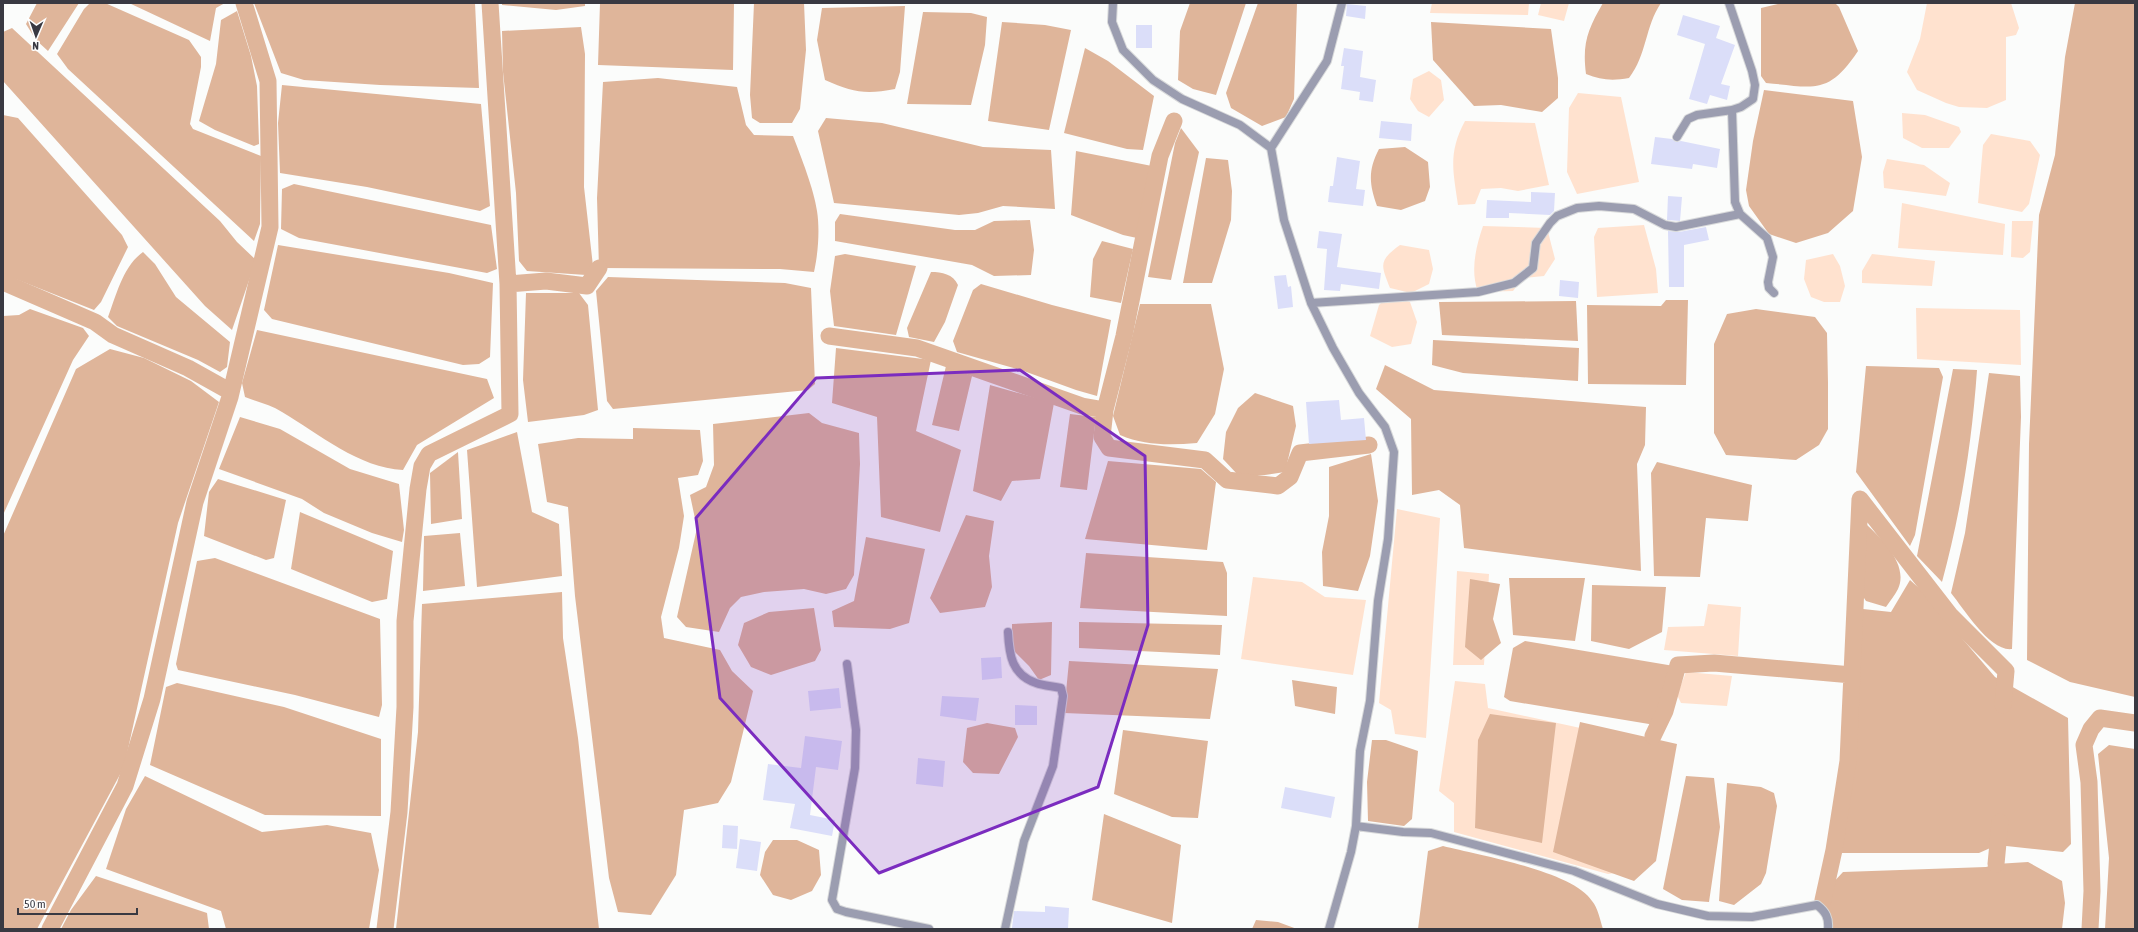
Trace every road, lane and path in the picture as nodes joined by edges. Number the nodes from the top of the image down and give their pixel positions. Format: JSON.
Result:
{"nodes":[{"id":1,"x":1113,"y":3,"type":"edge"},
{"id":2,"x":1342,"y":3,"type":"edge"},
{"id":3,"x":1730,"y":3,"type":"edge"},
{"id":4,"x":1732,"y":110,"type":"junction"},
{"id":5,"x":1677,"y":137,"type":"dead end"},
{"id":6,"x":1271,"y":148,"type":"junction"},
{"id":7,"x":1740,"y":214,"type":"junction"},
{"id":8,"x":1774,"y":293,"type":"dead end"},
{"id":9,"x":1311,"y":303,"type":"junction"},
{"id":10,"x":1008,"y":632,"type":"dead end"},
{"id":11,"x":847,"y":664,"type":"dead end"},
{"id":12,"x":1356,"y":826,"type":"junction"},
{"id":13,"x":929,"y":929,"type":"edge"},
{"id":14,"x":1005,"y":929,"type":"edge"},
{"id":15,"x":1329,"y":929,"type":"edge"},
{"id":16,"x":1828,"y":929,"type":"edge"}],
"edges":[{"from":1,"to":6,"type":"street"},
{"from":2,"to":6,"type":"street"},
{"from":3,"to":4,"type":"street"},
{"from":4,"to":5,"type":"street"},
{"from":4,"to":7,"type":"street"},
{"from":6,"to":9,"type":"street"},
{"from":7,"to":8,"type":"street"},
{"from":7,"to":9,"type":"street"},
{"from":9,"to":12,"type":"street"},
{"from":10,"to":14,"type":"street"},
{"from":11,"to":13,"type":"street"},
{"from":12,"to":15,"type":"street"},
{"from":12,"to":16,"type":"street"}]}
